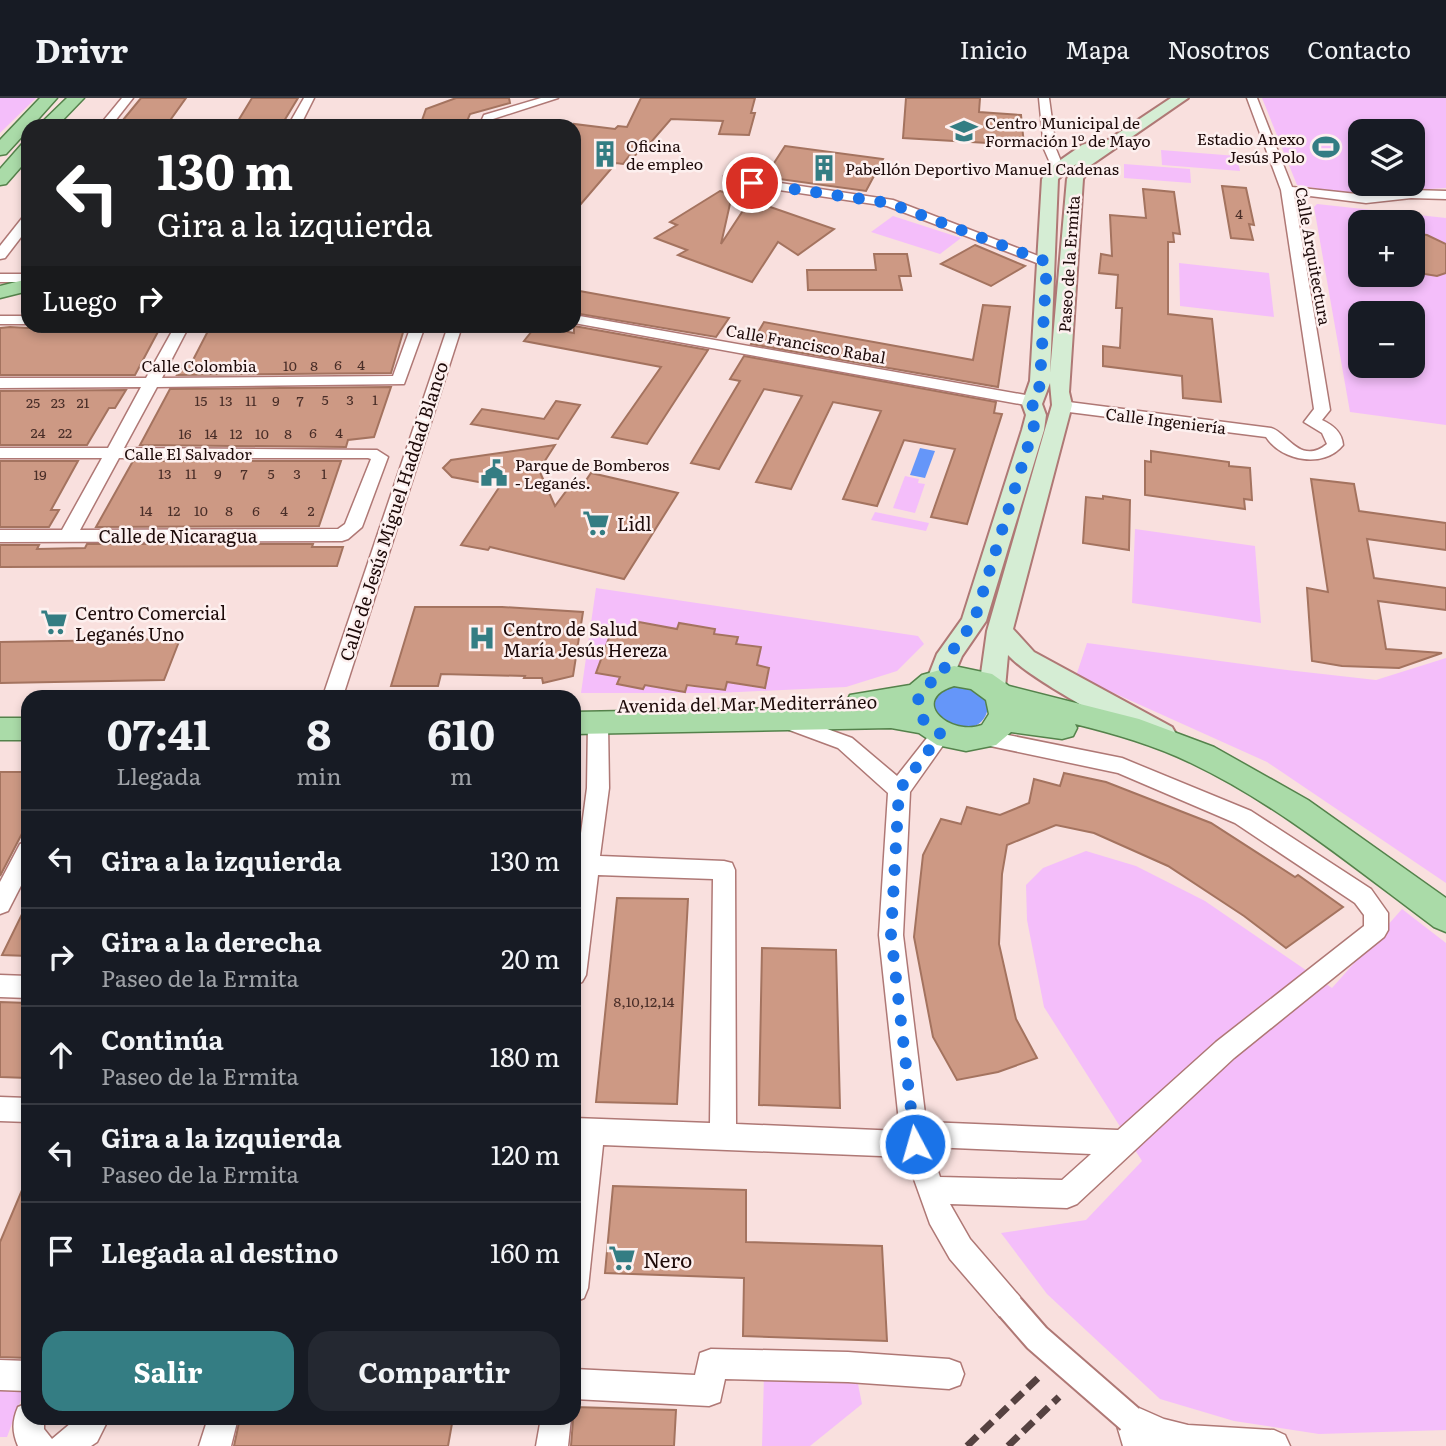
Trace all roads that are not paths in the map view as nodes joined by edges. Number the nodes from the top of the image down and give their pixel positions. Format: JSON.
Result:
{"nodes":[{"id":1,"x":49,"y":98,"type":"edge"},
{"id":2,"x":76,"y":98,"type":"edge"},
{"id":3,"x":128,"y":98,"type":"edge"},
{"id":4,"x":309,"y":98,"type":"edge"},
{"id":5,"x":553,"y":98,"type":"edge"},
{"id":6,"x":1044,"y":98,"type":"edge"},
{"id":7,"x":1163,"y":98,"type":"edge"},
{"id":8,"x":1181,"y":98,"type":"edge"},
{"id":9,"x":1252,"y":98,"type":"edge"},
{"id":10,"x":29,"y":119,"type":"edge"},
{"id":11,"x":54,"y":119,"type":"edge"},
{"id":12,"x":111,"y":119,"type":"edge"},
{"id":13,"x":298,"y":119,"type":"edge"},
{"id":14,"x":487,"y":119,"type":"edge"},
{"id":15,"x":21,"y":128,"type":"edge"},
{"id":16,"x":1050,"y":149,"type":"junction"},
{"id":17,"x":0,"y":150,"type":"edge"},
{"id":18,"x":1080,"y":153,"type":"junction"},
{"id":19,"x":21,"y":156,"type":"edge"},
{"id":20,"x":1058,"y":169,"type":"junction"},
{"id":21,"x":729,"y":179,"type":"dead end"},
{"id":22,"x":0,"y":180,"type":"edge"},
{"id":23,"x":1287,"y":190,"type":"junction"},
{"id":24,"x":1446,"y":195,"type":"edge"},
{"id":25,"x":21,"y":229,"type":"edge"},
{"id":26,"x":0,"y":255,"type":"edge"},
{"id":27,"x":1047,"y":262,"type":"junction"},
{"id":28,"x":0,"y":267,"type":"edge"},
{"id":29,"x":16,"y":283,"type":"edge"},
{"id":30,"x":0,"y":285,"type":"edge"},
{"id":31,"x":0,"y":320,"type":"edge"},
{"id":32,"x":21,"y":320,"type":"edge"},
{"id":33,"x":581,"y":320,"type":"edge"},
{"id":34,"x":178,"y":333,"type":"edge"},
{"id":35,"x":416,"y":333,"type":"edge"},
{"id":36,"x":450,"y":333,"type":"edge"},
{"id":37,"x":151,"y":382,"type":"junction"},
{"id":38,"x":0,"y":383,"type":"edge"},
{"id":39,"x":1032,"y":400,"type":"junction"},
{"id":40,"x":1061,"y":404,"type":"junction"},
{"id":41,"x":1271,"y":433,"type":"joint"},
{"id":42,"x":0,"y":453,"type":"edge"},
{"id":43,"x":115,"y":453,"type":"junction"},
{"id":44,"x":353,"y":527,"type":"joint"},
{"id":45,"x":0,"y":536,"type":"edge"},
{"id":46,"x":68,"y":536,"type":"junction"},
{"id":47,"x":1000,"y":631,"type":"junction"},
{"id":48,"x":335,"y":690,"type":"edge"},
{"id":49,"x":932,"y":707,"type":"junction"},
{"id":50,"x":0,"y":710,"type":"edge"},
{"id":51,"x":21,"y":710,"type":"edge"},
{"id":52,"x":995,"y":710,"type":"junction"},
{"id":53,"x":582,"y":718,"type":"edge"},
{"id":54,"x":781,"y":720,"type":"junction"},
{"id":55,"x":0,"y":729,"type":"edge"},
{"id":56,"x":21,"y":729,"type":"edge"},
{"id":57,"x":1202,"y":754,"type":"junction"},
{"id":58,"x":899,"y":790,"type":"junction"},
{"id":59,"x":1296,"y":811,"type":"junction"},
{"id":60,"x":21,"y":864,"type":"edge"},
{"id":61,"x":582,"y":880,"type":"edge"},
{"id":62,"x":0,"y":904,"type":"edge"},
{"id":63,"x":1446,"y":917,"type":"edge"},
{"id":64,"x":0,"y":986,"type":"edge"},
{"id":65,"x":21,"y":987,"type":"edge"},
{"id":66,"x":0,"y":1109,"type":"edge"},
{"id":67,"x":21,"y":1110,"type":"edge"},
{"id":68,"x":582,"y":1131,"type":"edge"},
{"id":69,"x":723,"y":1136,"type":"junction"},
{"id":70,"x":914,"y":1139,"type":"junction"},
{"id":71,"x":1124,"y":1143,"type":"junction"},
{"id":72,"x":581,"y":1150,"type":"edge"},
{"id":73,"x":930,"y":1190,"type":"junction"},
{"id":74,"x":949,"y":1374,"type":"dead end"},
{"id":75,"x":0,"y":1375,"type":"edge"},
{"id":76,"x":21,"y":1376,"type":"edge"},
{"id":77,"x":581,"y":1384,"type":"edge"},
{"id":78,"x":29,"y":1425,"type":"edge"},
{"id":79,"x":90,"y":1425,"type":"edge"},
{"id":80,"x":221,"y":1425,"type":"edge"},
{"id":81,"x":555,"y":1425,"type":"edge"},
{"id":82,"x":1135,"y":1432,"type":"edge"},
{"id":83,"x":1181,"y":1443,"type":"edge"},
{"id":84,"x":1223,"y":1444,"type":"edge"},
{"id":85,"x":39,"y":1446,"type":"edge"},
{"id":86,"x":64,"y":1446,"type":"edge"},
{"id":87,"x":215,"y":1446,"type":"edge"},
{"id":88,"x":552,"y":1446,"type":"edge"},
{"id":89,"x":1274,"y":1446,"type":"edge"}],
"edges":[{"from":1,"to":10,"type":"main road"},
{"from":2,"to":11,"type":"main road"},
{"from":3,"to":12,"type":"street"},
{"from":4,"to":13,"type":"street"},
{"from":5,"to":14,"type":"street"},
{"from":6,"to":16,"type":"street"},
{"from":7,"to":18,"type":"main road"},
{"from":8,"to":40,"type":"main road","name":"Paseo de la Ermita"},
{"from":9,"to":23,"type":"street","name":"Calle Arquitectura"},
{"from":15,"to":17,"type":"main road"},
{"from":16,"to":18,"type":"street"},
{"from":16,"to":20,"type":"street"},
{"from":18,"to":20,"type":"main road"},
{"from":19,"to":22,"type":"main road"},
{"from":20,"to":27,"type":"main road","name":"Paseo de la Ermita"},
{"from":21,"to":27,"type":"street","name":"Paseo de la Ermita"},
{"from":23,"to":24,"type":"street"},
{"from":23,"to":41,"type":"street","name":"Calle Arquitectura"},
{"from":25,"to":26,"type":"street"},
{"from":27,"to":39,"type":"main road","name":"Paseo de la Ermita"},
{"from":28,"to":29,"type":"street"},
{"from":29,"to":30,"type":"street"},
{"from":31,"to":32,"type":"street"},
{"from":33,"to":39,"type":"street","name":"Calle Francisco Rabal"},
{"from":34,"to":37,"type":"street"},
{"from":35,"to":37,"type":"street","name":"Calle Colombia"},
{"from":36,"to":48,"type":"street","name":"Calle de Jesús Miguel Haddad Blanco"},
{"from":37,"to":38,"type":"street","name":"Calle Colombia"},
{"from":37,"to":43,"type":"street"},
{"from":39,"to":40,"type":"main road"},
{"from":39,"to":49,"type":"main road","name":"Paseo de la Ermita"},
{"from":40,"to":41,"type":"street","name":"Calle Ingeniería"},
{"from":40,"to":47,"type":"main road","name":"Paseo de la Ermita"},
{"from":42,"to":43,"type":"street","name":"Calle El Salvador"},
{"from":43,"to":44,"type":"street","name":"Calle El Salvador"},
{"from":43,"to":46,"type":"street"},
{"from":44,"to":46,"type":"street","name":"Calle de Nicaragua"},
{"from":45,"to":46,"type":"street","name":"Calle de Nicaragua"},
{"from":47,"to":52,"type":"main road","name":"Paseo de la Ermita"},
{"from":47,"to":57,"type":"main road"},
{"from":49,"to":52,"type":"main road"},
{"from":49,"to":52,"type":"main road"},
{"from":49,"to":53,"type":"main road","name":"Avenida del Mar Mediterráneo"},
{"from":49,"to":54,"type":"main road","name":"Avenida del Mar Mediterráneo"},
{"from":49,"to":58,"type":"street"},
{"from":50,"to":51,"type":"main road"},
{"from":52,"to":57,"type":"main road"},
{"from":52,"to":59,"type":"main road"},
{"from":52,"to":71,"type":"street"},
{"from":53,"to":54,"type":"main road","name":"Avenida del Mar Mediterráneo"},
{"from":53,"to":61,"type":"street"},
{"from":54,"to":58,"type":"street","name":"Avenida del Mar Mediterráneo"},
{"from":55,"to":56,"type":"main road"},
{"from":57,"to":59,"type":"main road"},
{"from":58,"to":70,"type":"street"},
{"from":59,"to":63,"type":"main road"},
{"from":60,"to":62,"type":"street"},
{"from":61,"to":69,"type":"street"},
{"from":64,"to":65,"type":"street"},
{"from":66,"to":67,"type":"street"},
{"from":68,"to":69,"type":"street"},
{"from":68,"to":72,"type":"street"},
{"from":69,"to":70,"type":"street"},
{"from":70,"to":71,"type":"street"},
{"from":70,"to":73,"type":"street"},
{"from":71,"to":73,"type":"street"},
{"from":73,"to":82,"type":"street","bridge":true},
{"from":74,"to":77,"type":"street"},
{"from":75,"to":76,"type":"street"},
{"from":78,"to":85,"type":"street"},
{"from":79,"to":86,"type":"street"},
{"from":80,"to":87,"type":"street"},
{"from":81,"to":88,"type":"street"},
{"from":82,"to":83,"type":"street"},
{"from":83,"to":84,"type":"street"},
{"from":84,"to":89,"type":"street"}]}
